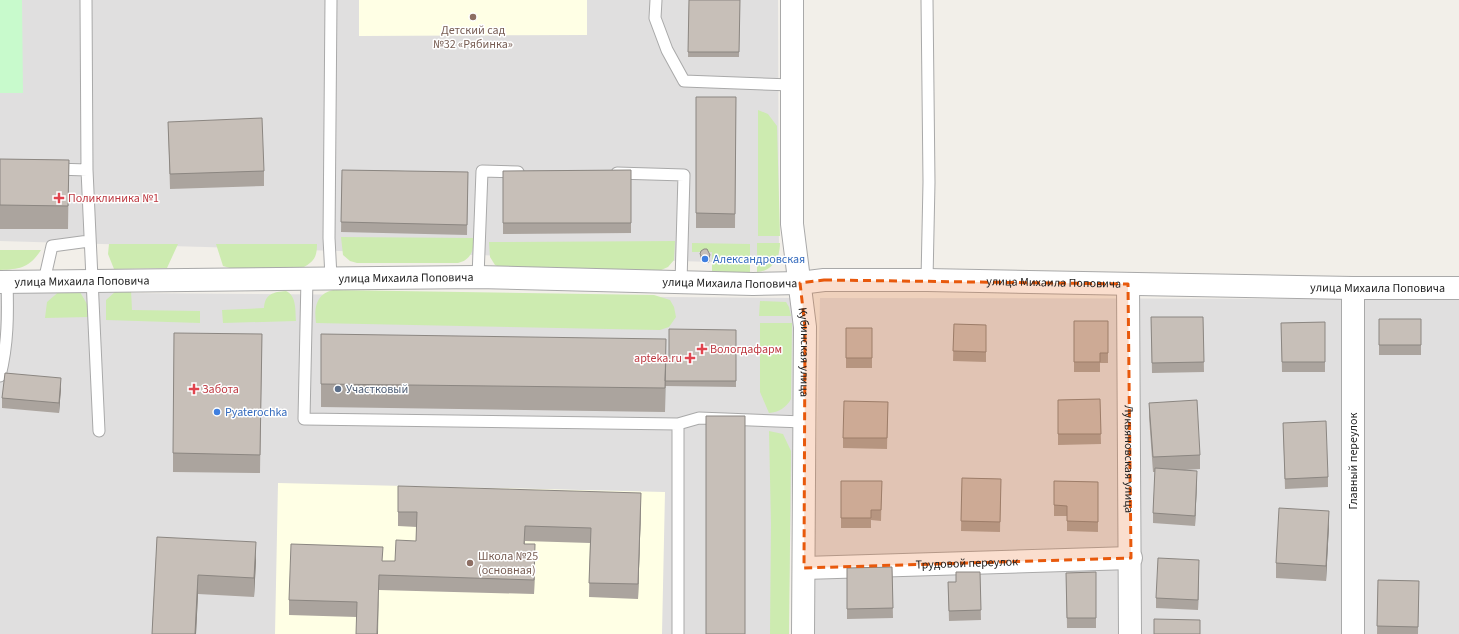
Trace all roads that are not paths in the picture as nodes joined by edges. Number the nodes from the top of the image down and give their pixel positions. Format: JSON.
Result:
{"nodes":[{"id":1,"x":86,"y":0,"type":"edge"},
{"id":2,"x":331,"y":0,"type":"edge"},
{"id":3,"x":656,"y":0,"type":"edge"},
{"id":4,"x":792,"y":0,"type":"edge"},
{"id":5,"x":927,"y":0,"type":"edge"},
{"id":6,"x":792,"y":84,"type":"junction"},
{"id":7,"x":47,"y":169,"type":"edge"},
{"id":8,"x":87,"y":170,"type":"junction"},
{"id":9,"x":528,"y":172,"type":"edge"},
{"id":10,"x":606,"y":173,"type":"edge"},
{"id":11,"x":89,"y":241,"type":"junction"},
{"id":12,"x":331,"y":277,"type":"junction"},
{"id":13,"x":478,"y":277,"type":"junction"},
{"id":14,"x":307,"y":278,"type":"junction"},
{"id":15,"x":927,"y":280,"type":"junction"},
{"id":16,"x":44,"y":281,"type":"junction"},
{"id":17,"x":91,"y":281,"type":"junction"},
{"id":18,"x":4,"y":282,"type":"edge"},
{"id":19,"x":680,"y":282,"type":"junction"},
{"id":20,"x":800,"y":283,"type":"junction"},
{"id":21,"x":1128,"y":284,"type":"junction"},
{"id":22,"x":1353,"y":288,"type":"junction"},
{"id":23,"x":1459,"y":288,"type":"edge"},
{"id":24,"x":0,"y":376,"type":"edge"},
{"id":25,"x":804,"y":422,"type":"junction"},
{"id":26,"x":678,"y":424,"type":"junction"},
{"id":27,"x":99,"y":431,"type":"dead end"},
{"id":28,"x":1131,"y":558,"type":"junction"},
{"id":29,"x":804,"y":568,"type":"junction"},
{"id":30,"x":678,"y":634,"type":"edge"},
{"id":31,"x":803,"y":634,"type":"edge"},
{"id":32,"x":1130,"y":634,"type":"edge"},
{"id":33,"x":1352,"y":634,"type":"edge"}],
"edges":[{"from":1,"to":8,"type":"lane"},
{"from":2,"to":12,"type":"lane"},
{"from":3,"to":6,"type":"lane"},
{"from":4,"to":6,"type":"street","name":"Кубинская улица"},
{"from":5,"to":15,"type":"lane"},
{"from":6,"to":20,"type":"street","name":"Кубинская улица"},
{"from":7,"to":8,"type":"lane"},
{"from":8,"to":11,"type":"lane"},
{"from":9,"to":13,"type":"lane"},
{"from":10,"to":19,"type":"lane"},
{"from":11,"to":16,"type":"lane"},
{"from":11,"to":17,"type":"lane"},
{"from":12,"to":13,"type":"street","name":"улица Михаила Поповича"},
{"from":12,"to":14,"type":"street","name":"улица Михаила Поповича"},
{"from":13,"to":19,"type":"street","name":"улица Михаила Поповича"},
{"from":14,"to":17,"type":"street","name":"улица Михаила Поповича"},
{"from":14,"to":26,"type":"lane"},
{"from":15,"to":20,"type":"street","name":"улица Михаила Поповича"},
{"from":15,"to":21,"type":"street","name":"улица Михаила Поповича"},
{"from":16,"to":17,"type":"street","name":"улица Михаила Поповича"},
{"from":16,"to":18,"type":"street","name":"улица Михаила Поповича"},
{"from":17,"to":27,"type":"lane"},
{"from":18,"to":24,"type":"lane"},
{"from":19,"to":20,"type":"street","name":"улица Михаила Поповича"},
{"from":20,"to":25,"type":"street","name":"Кубинская улица"},
{"from":21,"to":22,"type":"street","name":"улица Михаила Поповича"},
{"from":21,"to":28,"type":"street","name":"Лукьяновская улица"},
{"from":22,"to":23,"type":"street","name":"улица Михаила Поповича"},
{"from":22,"to":33,"type":"street","name":"Главный переулок"},
{"from":25,"to":26,"type":"lane"},
{"from":25,"to":29,"type":"street","name":"Кубинская улица"},
{"from":26,"to":30,"type":"lane"},
{"from":28,"to":29,"type":"street","name":"Трудовой переулок"},
{"from":28,"to":32,"type":"street","name":"Лукьяновская улица"},
{"from":29,"to":31,"type":"street","name":"Кубинская улица"}]}
